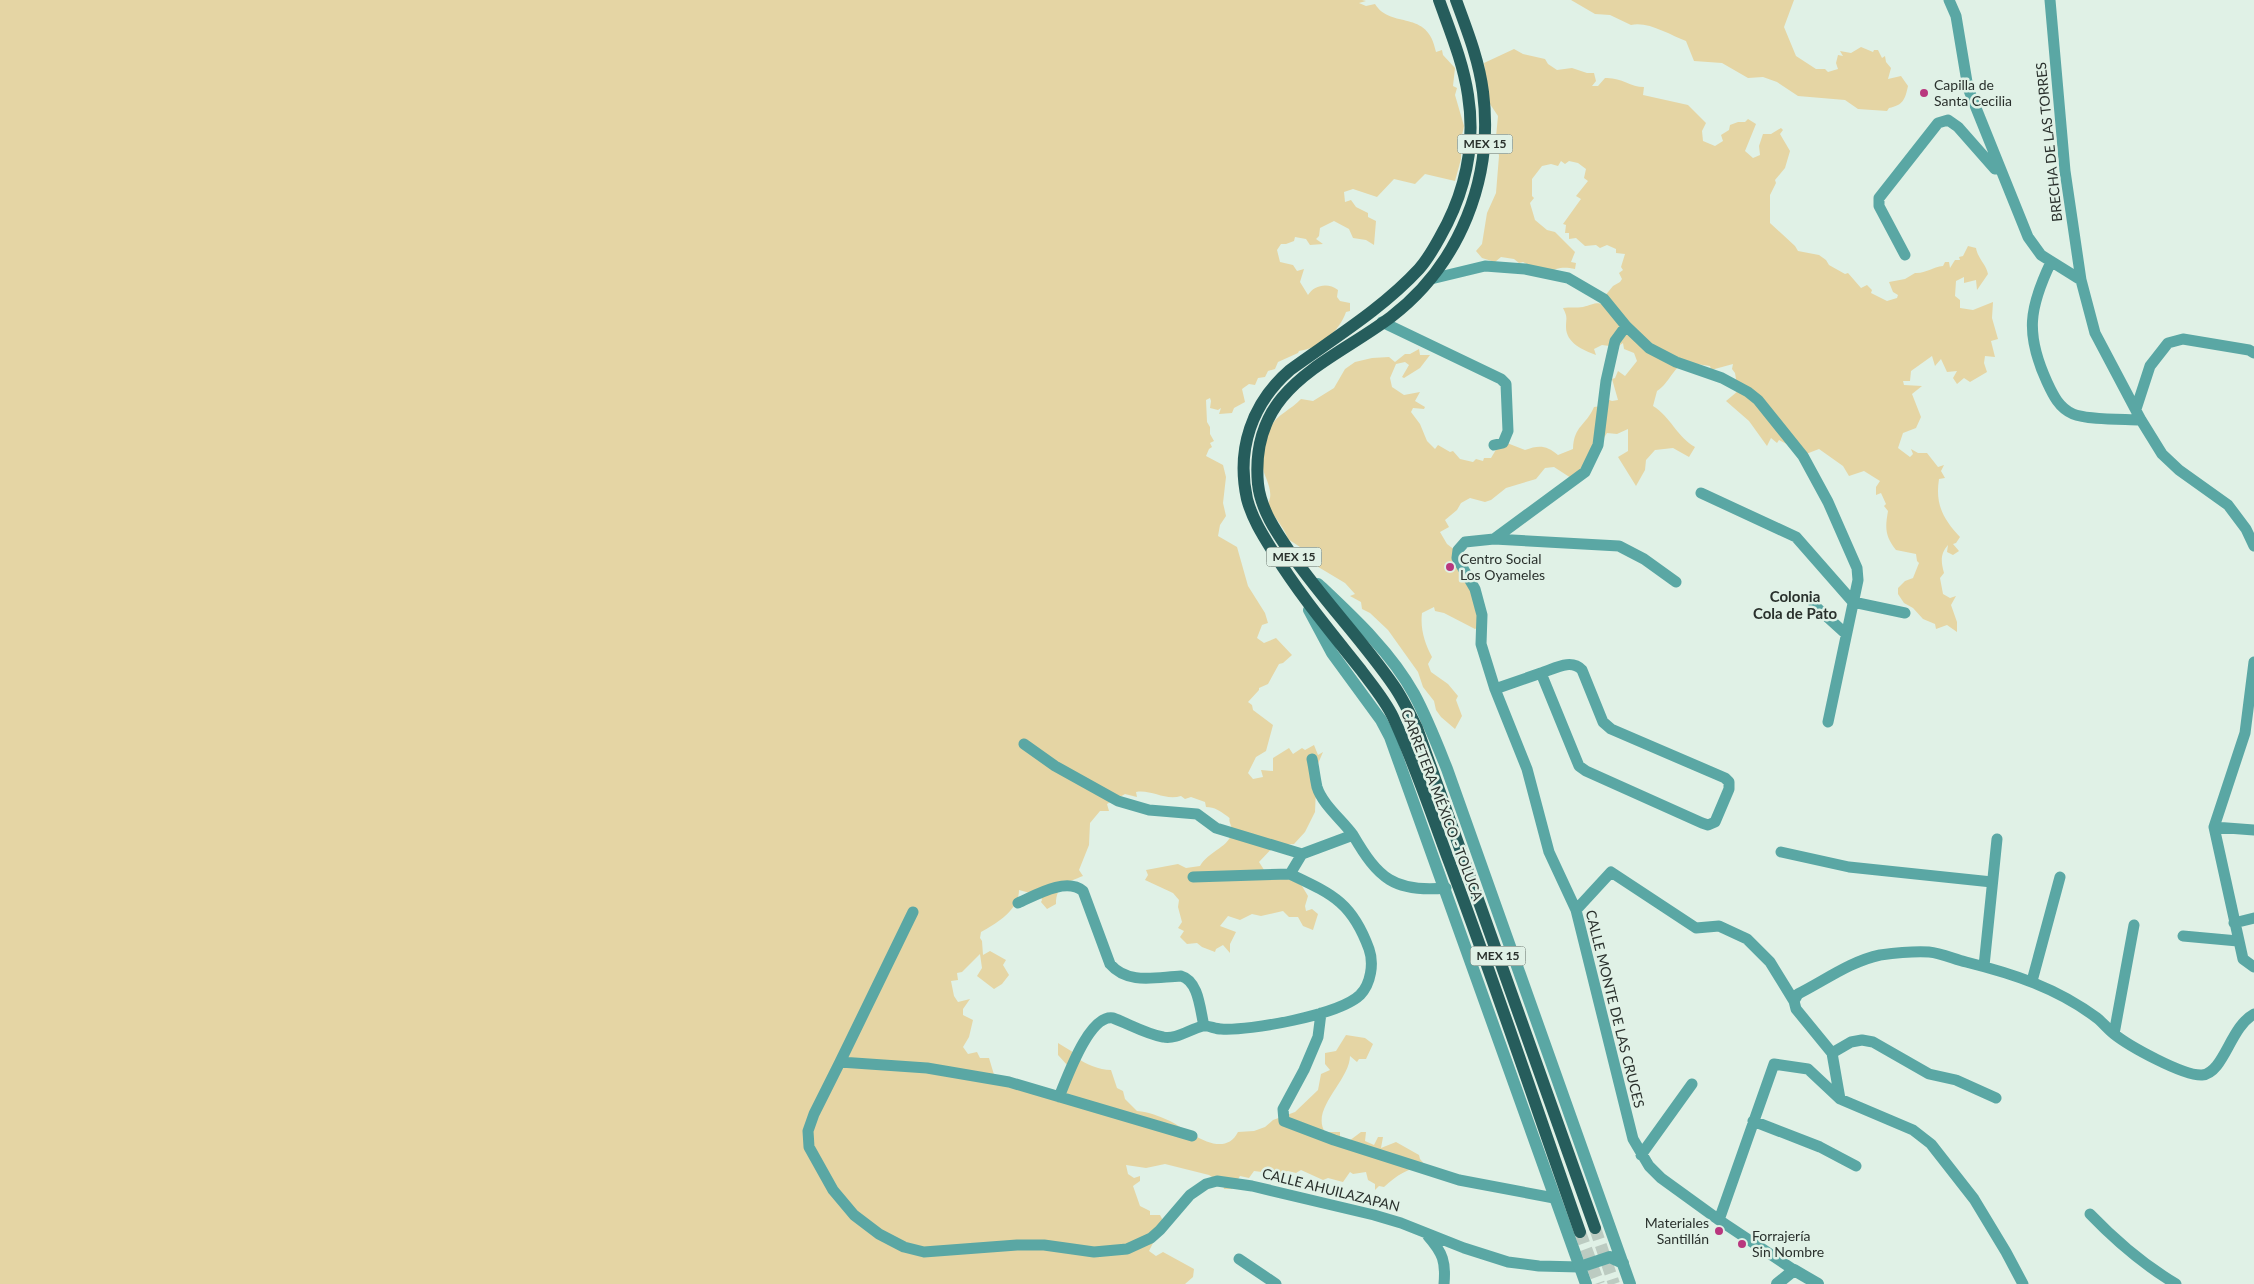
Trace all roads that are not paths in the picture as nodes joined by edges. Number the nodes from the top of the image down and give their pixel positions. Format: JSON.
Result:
{"nodes":[{"id":1,"x":1439,"y":0,"type":"edge"},
{"id":2,"x":1456,"y":0,"type":"edge"},
{"id":3,"x":1950,"y":0,"type":"edge"},
{"id":4,"x":2050,"y":0,"type":"edge"},
{"id":5,"x":2001,"y":175,"type":"junction"},
{"id":6,"x":1905,"y":255,"type":"dead end"},
{"id":7,"x":2051,"y":262,"type":"junction"},
{"id":8,"x":1431,"y":280,"type":"junction"},
{"id":9,"x":2081,"y":280,"type":"junction"},
{"id":10,"x":1382,"y":322,"type":"junction"},
{"id":11,"x":1626,"y":326,"type":"junction"},
{"id":12,"x":2254,"y":353,"type":"edge"},
{"id":13,"x":2136,"y":409,"type":"junction"},
{"id":14,"x":2141,"y":420,"type":"junction"},
{"id":15,"x":1494,"y":445,"type":"dead end"},
{"id":16,"x":1701,"y":493,"type":"dead end"},
{"id":17,"x":1494,"y":539,"type":"junction"},
{"id":18,"x":2254,"y":546,"type":"edge"},
{"id":19,"x":1299,"y":565,"type":"junction"},
{"id":20,"x":1676,"y":582,"type":"dead end"},
{"id":21,"x":1299,"y":590,"type":"junction"},
{"id":22,"x":1853,"y":602,"type":"junction"},
{"id":23,"x":1814,"y":605,"type":"dead end"},
{"id":24,"x":1905,"y":613,"type":"dead end"},
{"id":25,"x":1846,"y":634,"type":"junction"},
{"id":26,"x":2254,"y":662,"type":"edge"},
{"id":27,"x":1541,"y":673,"type":"junction"},
{"id":28,"x":1495,"y":689,"type":"junction"},
{"id":29,"x":1828,"y":722,"type":"dead end"},
{"id":30,"x":1024,"y":744,"type":"dead end"},
{"id":31,"x":1312,"y":759,"type":"dead end"},
{"id":32,"x":2214,"y":827,"type":"junction"},
{"id":33,"x":2254,"y":830,"type":"edge"},
{"id":34,"x":1353,"y":835,"type":"junction"},
{"id":35,"x":1997,"y":839,"type":"dead end"},
{"id":36,"x":1781,"y":852,"type":"dead end"},
{"id":37,"x":1302,"y":854,"type":"junction"},
{"id":38,"x":1290,"y":874,"type":"junction"},
{"id":39,"x":1193,"y":877,"type":"dead end"},
{"id":40,"x":2060,"y":877,"type":"dead end"},
{"id":41,"x":1992,"y":882,"type":"junction"},
{"id":42,"x":1446,"y":888,"type":"junction"},
{"id":43,"x":1018,"y":904,"type":"dead end"},
{"id":44,"x":1576,"y":910,"type":"junction"},
{"id":45,"x":912,"y":912,"type":"dead end"},
{"id":46,"x":2254,"y":918,"type":"edge"},
{"id":47,"x":2234,"y":922,"type":"junction"},
{"id":48,"x":2134,"y":925,"type":"dead end"},
{"id":49,"x":2183,"y":936,"type":"dead end"},
{"id":50,"x":2238,"y":941,"type":"junction"},
{"id":51,"x":1984,"y":966,"type":"junction"},
{"id":52,"x":2254,"y":967,"type":"edge"},
{"id":53,"x":2032,"y":981,"type":"junction"},
{"id":54,"x":1794,"y":1001,"type":"junction"},
{"id":55,"x":1321,"y":1012,"type":"junction"},
{"id":56,"x":2254,"y":1014,"type":"edge"},
{"id":57,"x":1204,"y":1026,"type":"junction"},
{"id":58,"x":2114,"y":1034,"type":"junction"},
{"id":59,"x":1832,"y":1053,"type":"junction"},
{"id":60,"x":840,"y":1062,"type":"junction"},
{"id":61,"x":1692,"y":1084,"type":"dead end"},
{"id":62,"x":1059,"y":1097,"type":"junction"},
{"id":63,"x":1996,"y":1098,"type":"dead end"},
{"id":64,"x":1840,"y":1099,"type":"junction"},
{"id":65,"x":1753,"y":1121,"type":"junction"},
{"id":66,"x":1192,"y":1136,"type":"dead end"},
{"id":67,"x":1641,"y":1155,"type":"junction"},
{"id":68,"x":1856,"y":1166,"type":"dead end"},
{"id":69,"x":1554,"y":1198,"type":"junction"},
{"id":70,"x":2090,"y":1214,"type":"dead end"},
{"id":71,"x":1719,"y":1220,"type":"junction"},
{"id":72,"x":1595,"y":1228,"type":"tunnel mouth"},
{"id":73,"x":1580,"y":1232,"type":"tunnel mouth"},
{"id":74,"x":1427,"y":1235,"type":"junction"},
{"id":75,"x":1239,"y":1259,"type":"dead end"},
{"id":76,"x":1623,"y":1263,"type":"junction"},
{"id":77,"x":1580,"y":1267,"type":"junction"},
{"id":78,"x":1794,"y":1270,"type":"junction"},
{"id":79,"x":1276,"y":1284,"type":"edge"},
{"id":80,"x":1444,"y":1284,"type":"edge"},
{"id":81,"x":1586,"y":1284,"type":"edge"},
{"id":82,"x":1630,"y":1284,"type":"edge"},
{"id":83,"x":1777,"y":1284,"type":"edge"},
{"id":84,"x":1818,"y":1284,"type":"edge"},
{"id":85,"x":2023,"y":1284,"type":"edge"},
{"id":86,"x":2176,"y":1284,"type":"edge"}],
"edges":[{"from":1,"to":21,"type":"main road","name":"CARRETERA MÉXICO - TOLUCA","number":"MEX 15"},
{"from":2,"to":8,"type":"main road","name":"CARRETERA MÉXICO - TOLUCA","number":"MEX 15"},
{"from":3,"to":5,"type":"street"},
{"from":4,"to":9,"type":"street","name":"BRECHA DE LAS TORRES"},
{"from":5,"to":6,"type":"street"},
{"from":5,"to":7,"type":"street"},
{"from":7,"to":9,"type":"street"},
{"from":7,"to":14,"type":"street"},
{"from":8,"to":10,"type":"main road","name":"CARRETERA MÉXICO - TOLUCA","number":"MEX 15"},
{"from":8,"to":11,"type":"street"},
{"from":9,"to":13,"type":"street","name":"BRECHA DE LAS TORRES"},
{"from":10,"to":15,"type":"street"},
{"from":10,"to":19,"type":"main road","name":"CARRETERA MÉXICO - TOLUCA","number":"MEX 15"},
{"from":11,"to":17,"type":"street"},
{"from":11,"to":22,"type":"street"},
{"from":12,"to":13,"type":"street"},
{"from":13,"to":14,"type":"street","name":"BRECHA DE LAS TORRES"},
{"from":14,"to":18,"type":"street","name":"BRECHA DE LAS TORRES"},
{"from":16,"to":22,"type":"street"},
{"from":17,"to":20,"type":"street"},
{"from":17,"to":28,"type":"street","name":"CALLE MONTE DE LAS CRUCES"},
{"from":19,"to":72,"type":"main road","name":"CARRETERA MÉXICO - TOLUCA","number":"MEX 15"},
{"from":19,"to":76,"type":"street"},
{"from":21,"to":42,"type":"street"},
{"from":21,"to":73,"type":"main road","name":"CARRETERA MÉXICO - TOLUCA","number":"MEX 15"},
{"from":22,"to":24,"type":"street"},
{"from":22,"to":25,"type":"street"},
{"from":23,"to":25,"type":"street"},
{"from":25,"to":29,"type":"street"},
{"from":26,"to":32,"type":"street"},
{"from":27,"to":27,"type":"street"},
{"from":27,"to":28,"type":"street"},
{"from":28,"to":44,"type":"street","name":"CALLE MONTE DE LAS CRUCES"},
{"from":30,"to":37,"type":"street"},
{"from":31,"to":34,"type":"street"},
{"from":32,"to":33,"type":"street"},
{"from":32,"to":47,"type":"street"},
{"from":34,"to":37,"type":"street"},
{"from":34,"to":42,"type":"street"},
{"from":35,"to":41,"type":"street"},
{"from":36,"to":41,"type":"street"},
{"from":37,"to":38,"type":"street"},
{"from":38,"to":39,"type":"street"},
{"from":38,"to":55,"type":"street"},
{"from":40,"to":53,"type":"street"},
{"from":41,"to":51,"type":"street"},
{"from":42,"to":69,"type":"street"},
{"from":43,"to":57,"type":"street"},
{"from":44,"to":54,"type":"street"},
{"from":44,"to":67,"type":"street","name":"CALLE MONTE DE LAS CRUCES"},
{"from":45,"to":60,"type":"street"},
{"from":46,"to":47,"type":"street"},
{"from":47,"to":50,"type":"street"},
{"from":48,"to":58,"type":"street"},
{"from":49,"to":50,"type":"street"},
{"from":50,"to":52,"type":"street"},
{"from":51,"to":53,"type":"street"},
{"from":51,"to":54,"type":"street"},
{"from":53,"to":58,"type":"street"},
{"from":54,"to":59,"type":"street"},
{"from":55,"to":57,"type":"street"},
{"from":55,"to":69,"type":"street"},
{"from":56,"to":58,"type":"street"},
{"from":57,"to":62,"type":"street"},
{"from":59,"to":63,"type":"street"},
{"from":59,"to":64,"type":"street"},
{"from":60,"to":62,"type":"street"},
{"from":60,"to":74,"type":"street","name":"CALLE AHUILAZAPAN"},
{"from":61,"to":67,"type":"street"},
{"from":62,"to":66,"type":"street"},
{"from":64,"to":65,"type":"street"},
{"from":64,"to":85,"type":"street"},
{"from":65,"to":68,"type":"street"},
{"from":65,"to":71,"type":"street"},
{"from":67,"to":71,"type":"street","name":"CALLE MONTE DE LAS CRUCES"},
{"from":69,"to":77,"type":"street"},
{"from":70,"to":86,"type":"street"},
{"from":71,"to":78,"type":"street","name":"CALLE MONTE DE LAS CRUCES"},
{"from":74,"to":77,"type":"street","name":"CALLE AHUILAZAPAN"},
{"from":74,"to":80,"type":"street"},
{"from":75,"to":79,"type":"street"},
{"from":76,"to":77,"type":"street"},
{"from":76,"to":82,"type":"street"},
{"from":77,"to":81,"type":"street"},
{"from":78,"to":83,"type":"street"},
{"from":78,"to":84,"type":"street","name":"CALLE MONTE DE LAS CRUCES"}]}
